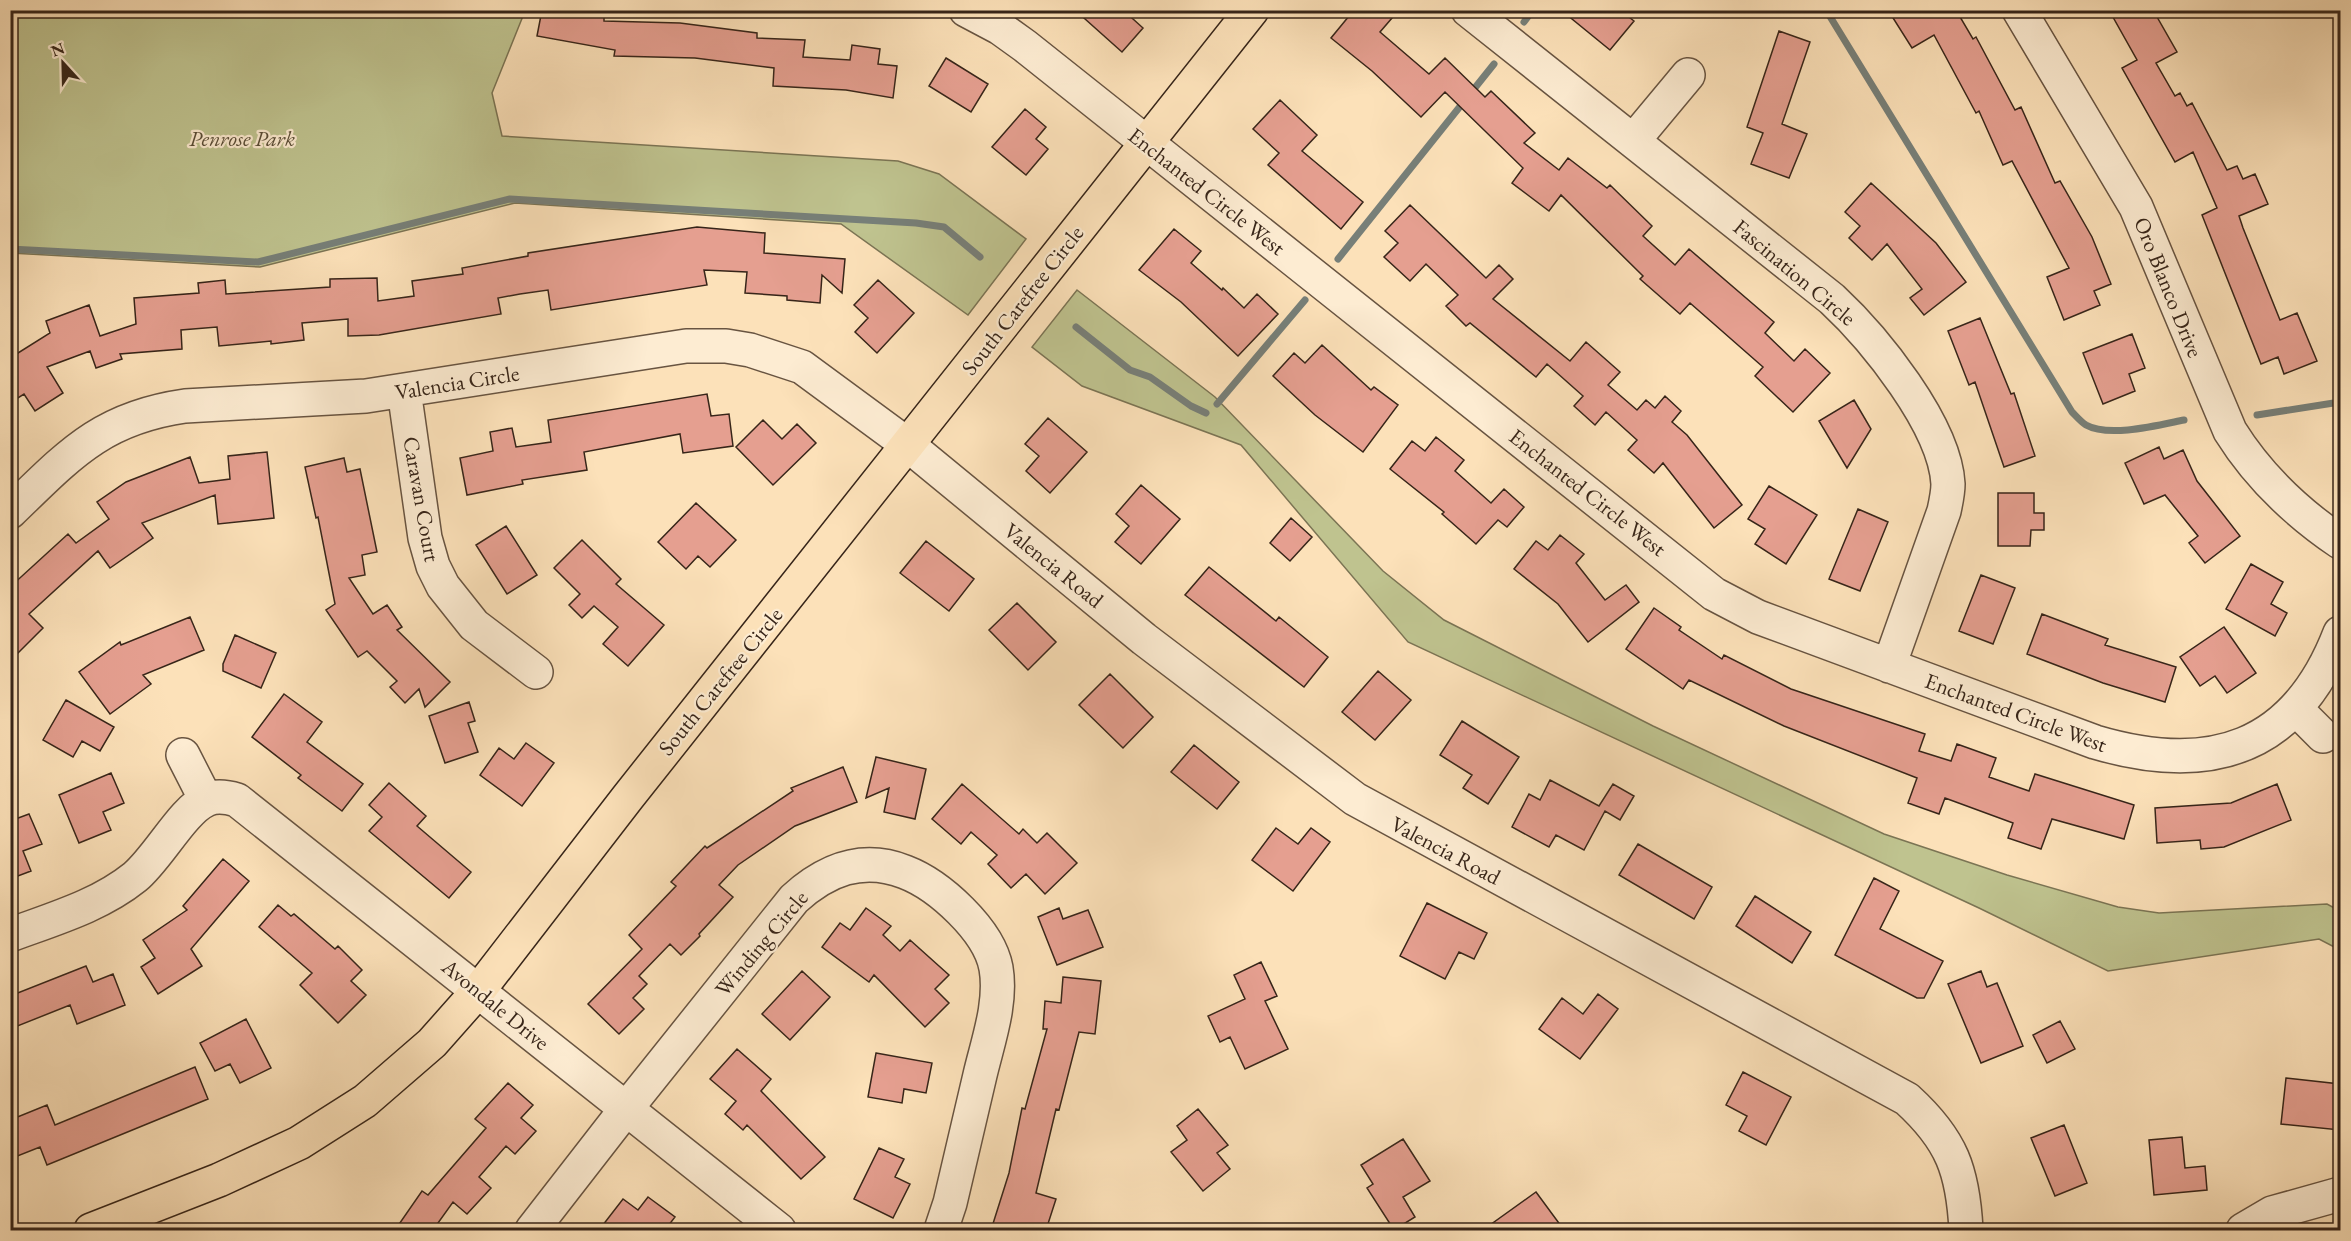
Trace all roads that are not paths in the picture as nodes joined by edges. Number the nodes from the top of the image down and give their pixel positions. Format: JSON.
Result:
{"nodes":[{"id":1,"x":966,"y":10,"type":"edge"},
{"id":2,"x":1252,"y":10,"type":"edge"},
{"id":3,"x":1468,"y":10,"type":"edge"},
{"id":4,"x":2019,"y":10,"type":"edge"},
{"id":5,"x":1688,"y":75,"type":"dead end"},
{"id":6,"x":1633,"y":141,"type":"junction"},
{"id":7,"x":1148,"y":144,"type":"junction"},
{"id":8,"x":404,"y":390,"type":"junction"},
{"id":9,"x":908,"y":445,"type":"junction"},
{"id":10,"x":10,"y":512,"type":"edge"},
{"id":11,"x":2340,"y":542,"type":"edge"},
{"id":12,"x":2340,"y":633,"type":"edge"},
{"id":13,"x":1889,"y":666,"type":"junction"},
{"id":14,"x":536,"y":672,"type":"dead end"},
{"id":15,"x":2296,"y":709,"type":"junction"},
{"id":16,"x":2323,"y":736,"type":"dead end"},
{"id":17,"x":183,"y":755,"type":"dead end"},
{"id":18,"x":206,"y":800,"type":"junction"},
{"id":19,"x":10,"y":935,"type":"edge"},
{"id":20,"x":479,"y":990,"type":"junction"},
{"id":21,"x":626,"y":1108,"type":"junction"},
{"id":22,"x":2340,"y":1194,"type":"edge"},
{"id":23,"x":91,"y":1230,"type":"edge"},
{"id":24,"x":532,"y":1230,"type":"edge"},
{"id":25,"x":779,"y":1230,"type":"edge"},
{"id":26,"x":941,"y":1230,"type":"edge"},
{"id":27,"x":1966,"y":1230,"type":"edge"},
{"id":28,"x":2243,"y":1230,"type":"edge"}],
"edges":[{"from":1,"to":7,"type":"street","name":"Enchanted Circle West"},
{"from":2,"to":7,"type":"main road","name":"South Carefree Circle"},
{"from":3,"to":6,"type":"street","name":"Fascination Circle"},
{"from":4,"to":11,"type":"street","name":"Oro Blanco Drive"},
{"from":5,"to":6,"type":"street"},
{"from":6,"to":13,"type":"street","name":"Fascination Circle"},
{"from":7,"to":9,"type":"main road","name":"South Carefree Circle"},
{"from":7,"to":13,"type":"street","name":"Enchanted Circle West"},
{"from":8,"to":9,"type":"street","name":"Valencia Circle"},
{"from":8,"to":10,"type":"street","name":"Valencia Circle"},
{"from":8,"to":14,"type":"street","name":"Caravan Court"},
{"from":9,"to":20,"type":"main road","name":"South Carefree Circle"},
{"from":9,"to":27,"type":"street","name":"Valencia Road"},
{"from":12,"to":15,"type":"street","name":"Enchanted Circle West"},
{"from":13,"to":15,"type":"street","name":"Enchanted Circle West"},
{"from":15,"to":16,"type":"street"},
{"from":17,"to":18,"type":"street"},
{"from":18,"to":19,"type":"street"},
{"from":18,"to":20,"type":"street","name":"Avondale Drive"},
{"from":20,"to":21,"type":"street","name":"Avondale Drive"},
{"from":20,"to":23,"type":"main road","name":"South Carefree Circle"},
{"from":21,"to":24,"type":"street","name":"Winding Circle"},
{"from":21,"to":25,"type":"street","name":"Avondale Drive"},
{"from":21,"to":26,"type":"street","name":"Winding Circle"},
{"from":22,"to":28,"type":"street"}]}
